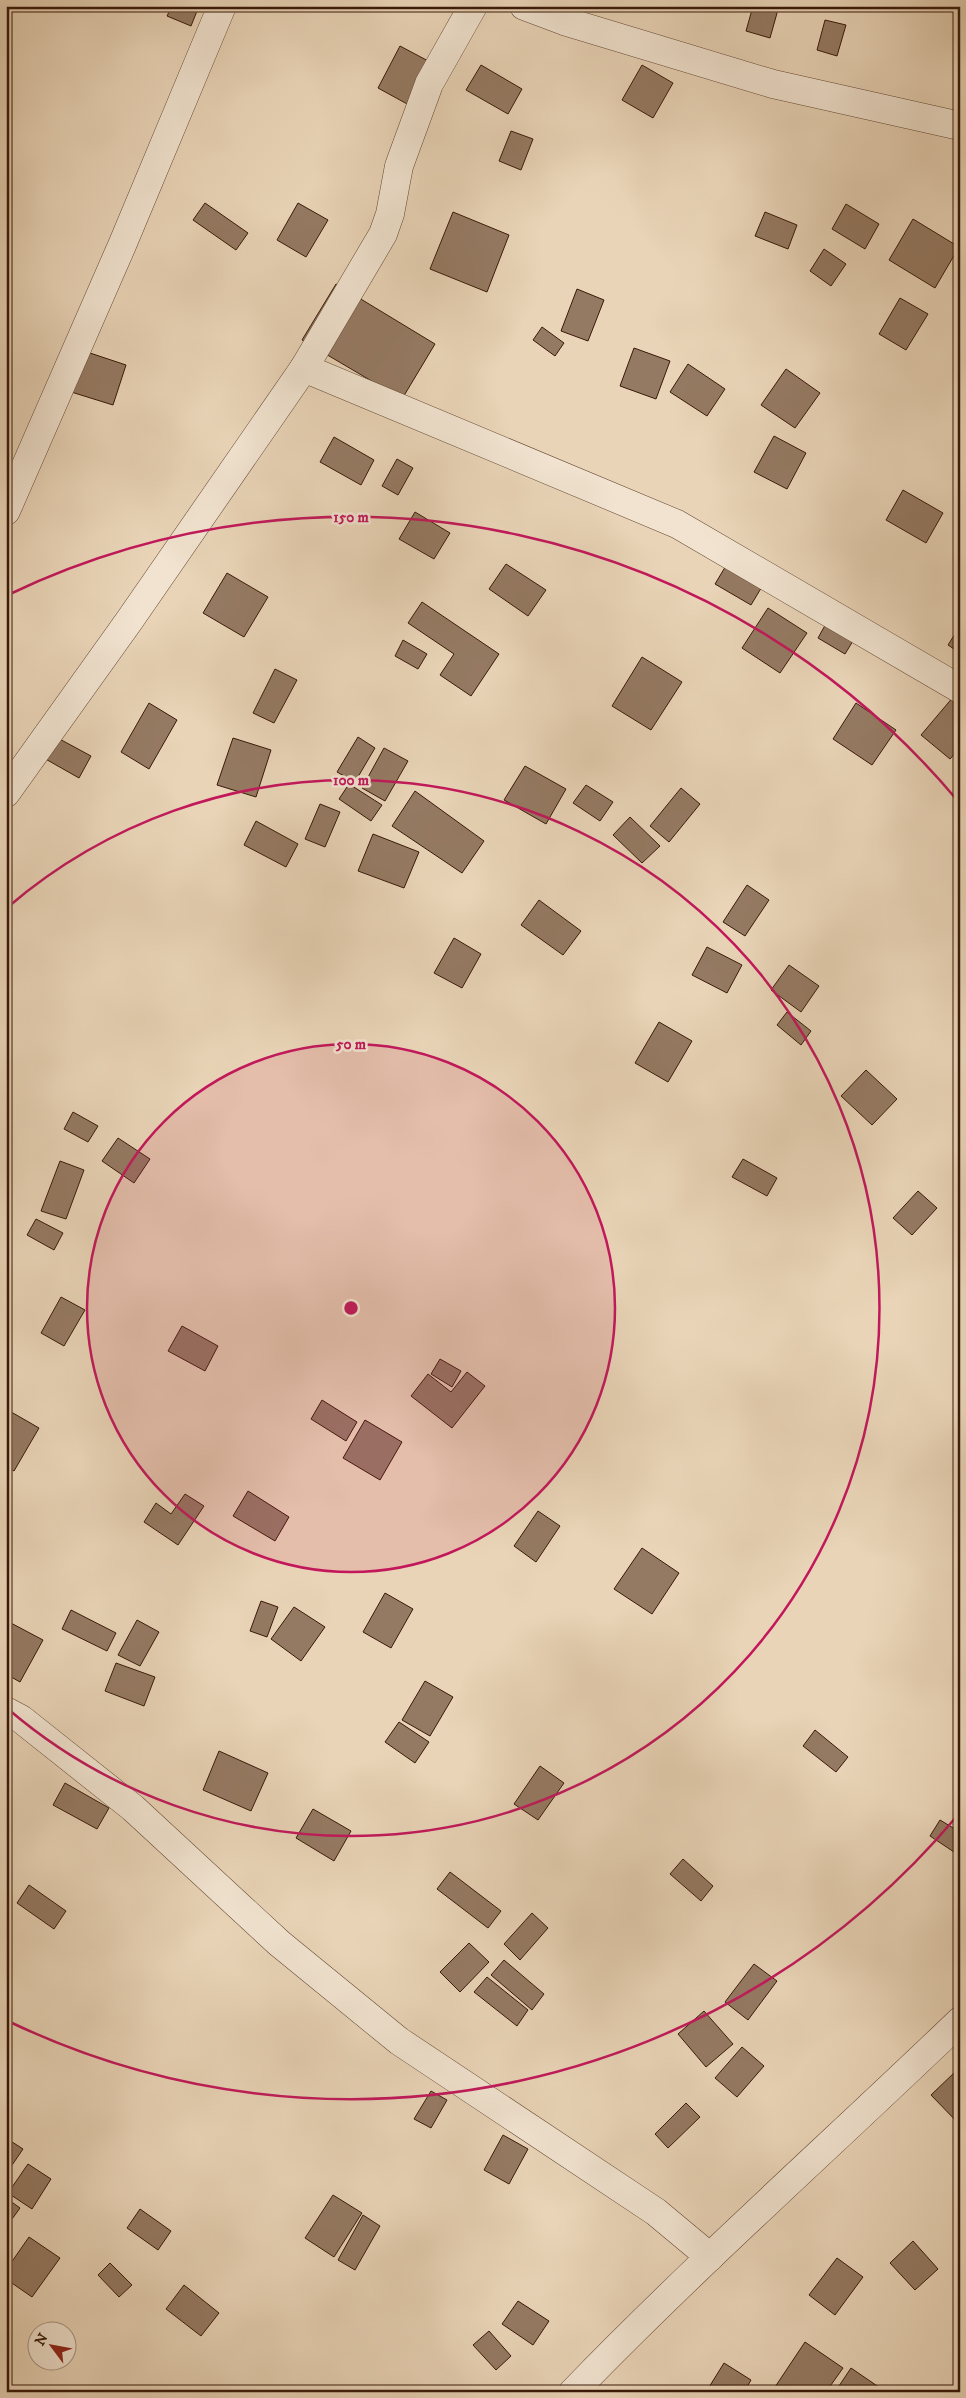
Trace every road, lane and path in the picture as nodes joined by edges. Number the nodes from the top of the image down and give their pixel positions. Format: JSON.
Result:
{"nodes":[{"id":1,"x":222,"y":6,"type":"edge"},
{"id":2,"x":473,"y":6,"type":"edge"},
{"id":3,"x":524,"y":6,"type":"edge"},
{"id":4,"x":960,"y":126,"type":"edge"},
{"id":5,"x":304,"y":368,"type":"junction"},
{"id":6,"x":6,"y":511,"type":"edge"},
{"id":7,"x":960,"y":689,"type":"edge"},
{"id":8,"x":6,"y":793,"type":"edge"},
{"id":9,"x":6,"y":1711,"type":"edge"},
{"id":10,"x":960,"y":2021,"type":"edge"},
{"id":11,"x":710,"y":2257,"type":"junction"},
{"id":12,"x":573,"y":2392,"type":"edge"}],
"edges":[{"from":1,"to":6,"type":"street"},
{"from":2,"to":5,"type":"street"},
{"from":3,"to":4,"type":"street"},
{"from":5,"to":7,"type":"street"},
{"from":5,"to":8,"type":"street"},
{"from":9,"to":11,"type":"street"},
{"from":10,"to":11,"type":"street"},
{"from":11,"to":12,"type":"street"}]}
